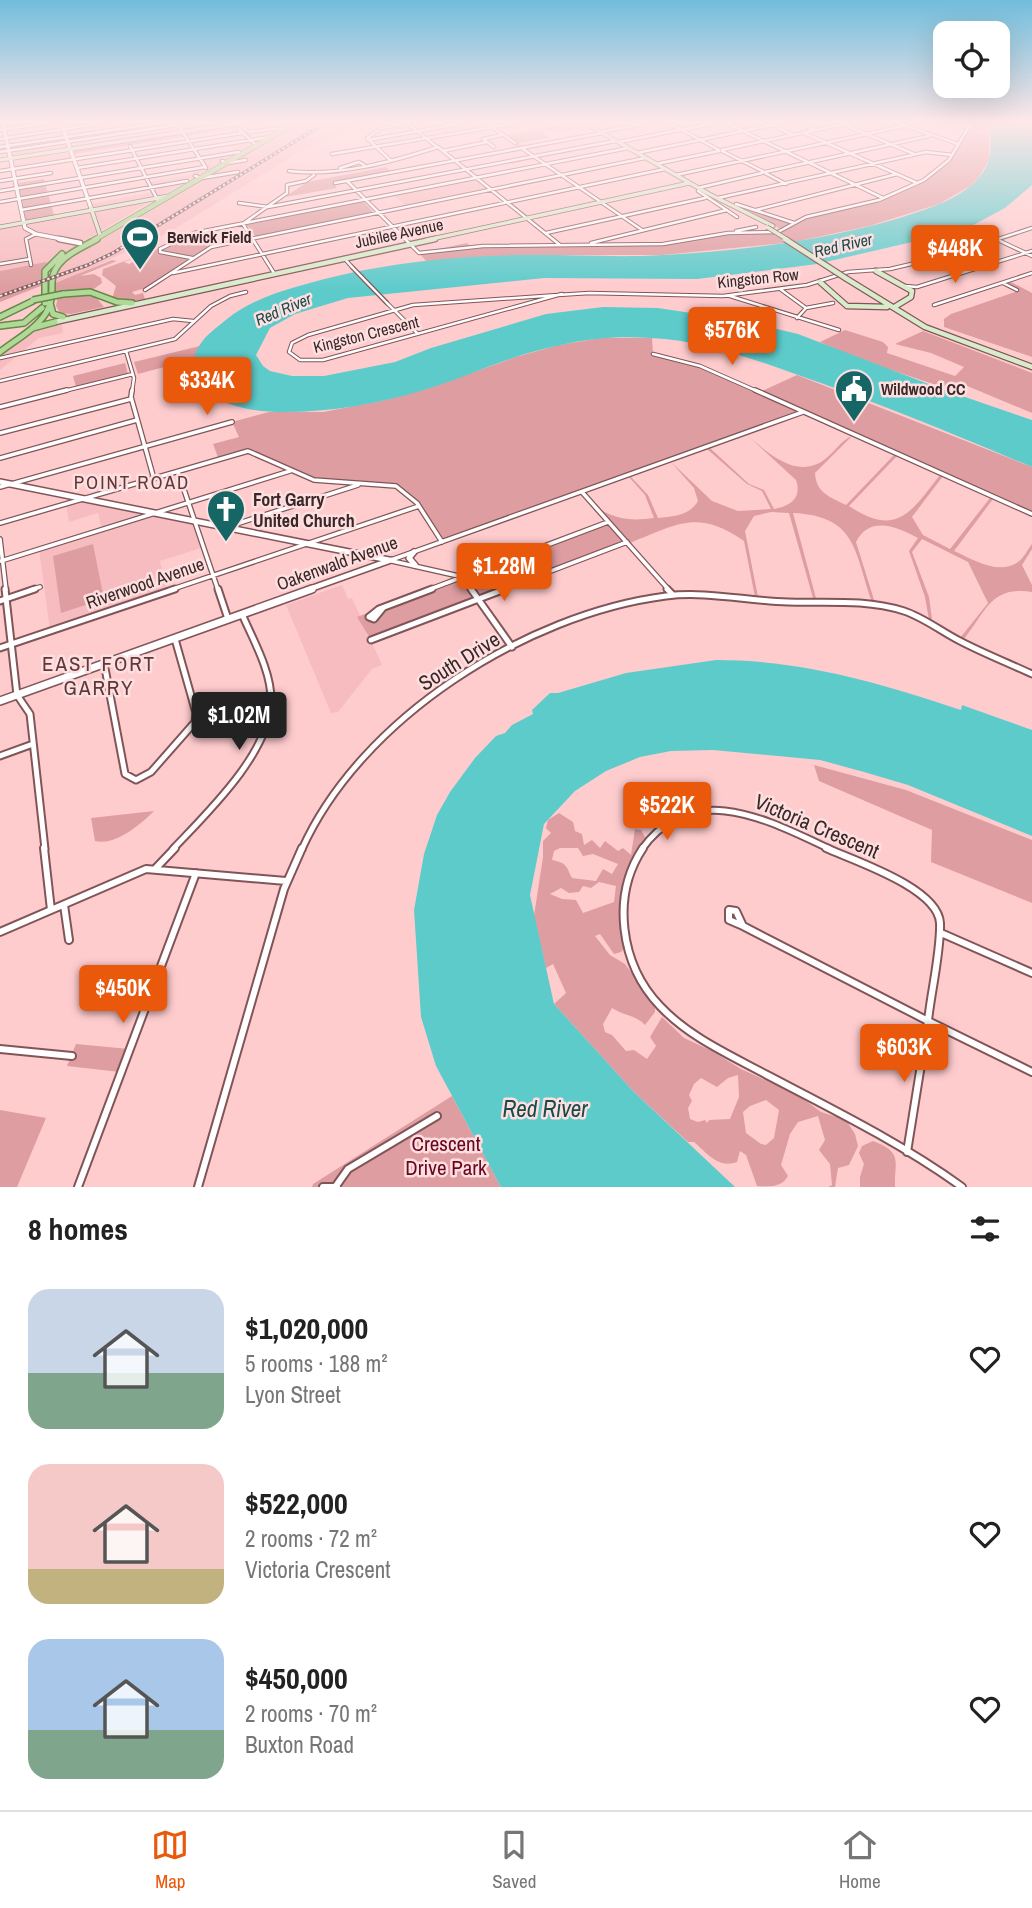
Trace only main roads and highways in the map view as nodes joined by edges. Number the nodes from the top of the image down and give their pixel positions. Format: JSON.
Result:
{"nodes":[{"id":1,"x":194,"y":178,"type":"edge"},
{"id":2,"x":195,"y":178,"type":"edge"},
{"id":3,"x":680,"y":178,"type":"edge"},
{"id":4,"x":681,"y":178,"type":"edge"},
{"id":5,"x":686,"y":182,"type":"junction"},
{"id":6,"x":677,"y":185,"type":"junction"},
{"id":7,"x":666,"y":187,"type":"junction"},
{"id":8,"x":696,"y":189,"type":"junction"},
{"id":9,"x":158,"y":198,"type":"junction"},
{"id":10,"x":91,"y":209,"type":"junction"},
{"id":11,"x":0,"y":226,"type":"edge"},
{"id":12,"x":770,"y":226,"type":"junction"},
{"id":13,"x":100,"y":233,"type":"junction"},
{"id":14,"x":876,"y":271,"type":"road end"},
{"id":15,"x":850,"y":279,"type":"junction"},
{"id":16,"x":820,"y":282,"type":"road end"},
{"id":17,"x":873,"y":296,"type":"junction"},
{"id":18,"x":886,"y":299,"type":"junction"},
{"id":19,"x":902,"y":300,"type":"junction"},
{"id":20,"x":50,"y":303,"type":"junction"},
{"id":21,"x":135,"y":303,"type":"joint"},
{"id":22,"x":871,"y":306,"type":"junction"},
{"id":23,"x":893,"y":307,"type":"junction"},
{"id":24,"x":43,"y":308,"type":"junction"},
{"id":25,"x":110,"y":308,"type":"junction"},
{"id":26,"x":0,"y":316,"type":"edge"},
{"id":27,"x":63,"y":317,"type":"joint"},
{"id":28,"x":55,"y":322,"type":"joint"},
{"id":29,"x":0,"y":326,"type":"edge"},
{"id":30,"x":21,"y":335,"type":"junction"},
{"id":31,"x":0,"y":346,"type":"edge"},
{"id":32,"x":0,"y":352,"type":"edge"},
{"id":33,"x":1032,"y":365,"type":"edge"}],
"edges":[{"from":1,"to":9,"type":"main road"},
{"from":2,"to":9,"type":"main road"},
{"from":3,"to":5,"type":"main road"},
{"from":4,"to":5,"type":"main road"},
{"from":5,"to":6,"type":"main road","name":"Jubilee Avenue"},
{"from":5,"to":7,"type":"main road","name":"Jubilee Avenue"},
{"from":5,"to":8,"type":"main road"},
{"from":6,"to":7,"type":"main road","name":"Jubilee Avenue"},
{"from":6,"to":8,"type":"main road"},
{"from":7,"to":21,"type":"main road","name":"Jubilee Avenue"},
{"from":8,"to":12,"type":"main road"},
{"from":8,"to":12,"type":"main road"},
{"from":9,"to":10,"type":"main road"},
{"from":9,"to":13,"type":"main road"},
{"from":10,"to":11,"type":"main road"},
{"from":10,"to":13,"type":"main road"},
{"from":12,"to":15,"type":"main road","bridge":true},
{"from":13,"to":20,"type":"main road"},
{"from":13,"to":24,"type":"main road"},
{"from":14,"to":19,"type":"main road"},
{"from":15,"to":17,"type":"main road"},
{"from":15,"to":18,"type":"main road"},
{"from":16,"to":22,"type":"main road"},
{"from":17,"to":22,"type":"main road"},
{"from":17,"to":23,"type":"main road"},
{"from":18,"to":19,"type":"main road"},
{"from":18,"to":23,"type":"main road"},
{"from":19,"to":23,"type":"main road"},
{"from":20,"to":27,"type":"main road"},
{"from":20,"to":30,"type":"main road"},
{"from":21,"to":25,"type":"main road"},
{"from":22,"to":23,"type":"main road"},
{"from":23,"to":33,"type":"main road"},
{"from":24,"to":29,"type":"main road"},
{"from":24,"to":31,"type":"main road"},
{"from":25,"to":26,"type":"main road","bridge":true},
{"from":25,"to":27,"type":"main road"},
{"from":25,"to":28,"type":"main road"},
{"from":28,"to":30,"type":"main road"},
{"from":30,"to":32,"type":"main road"}]}
